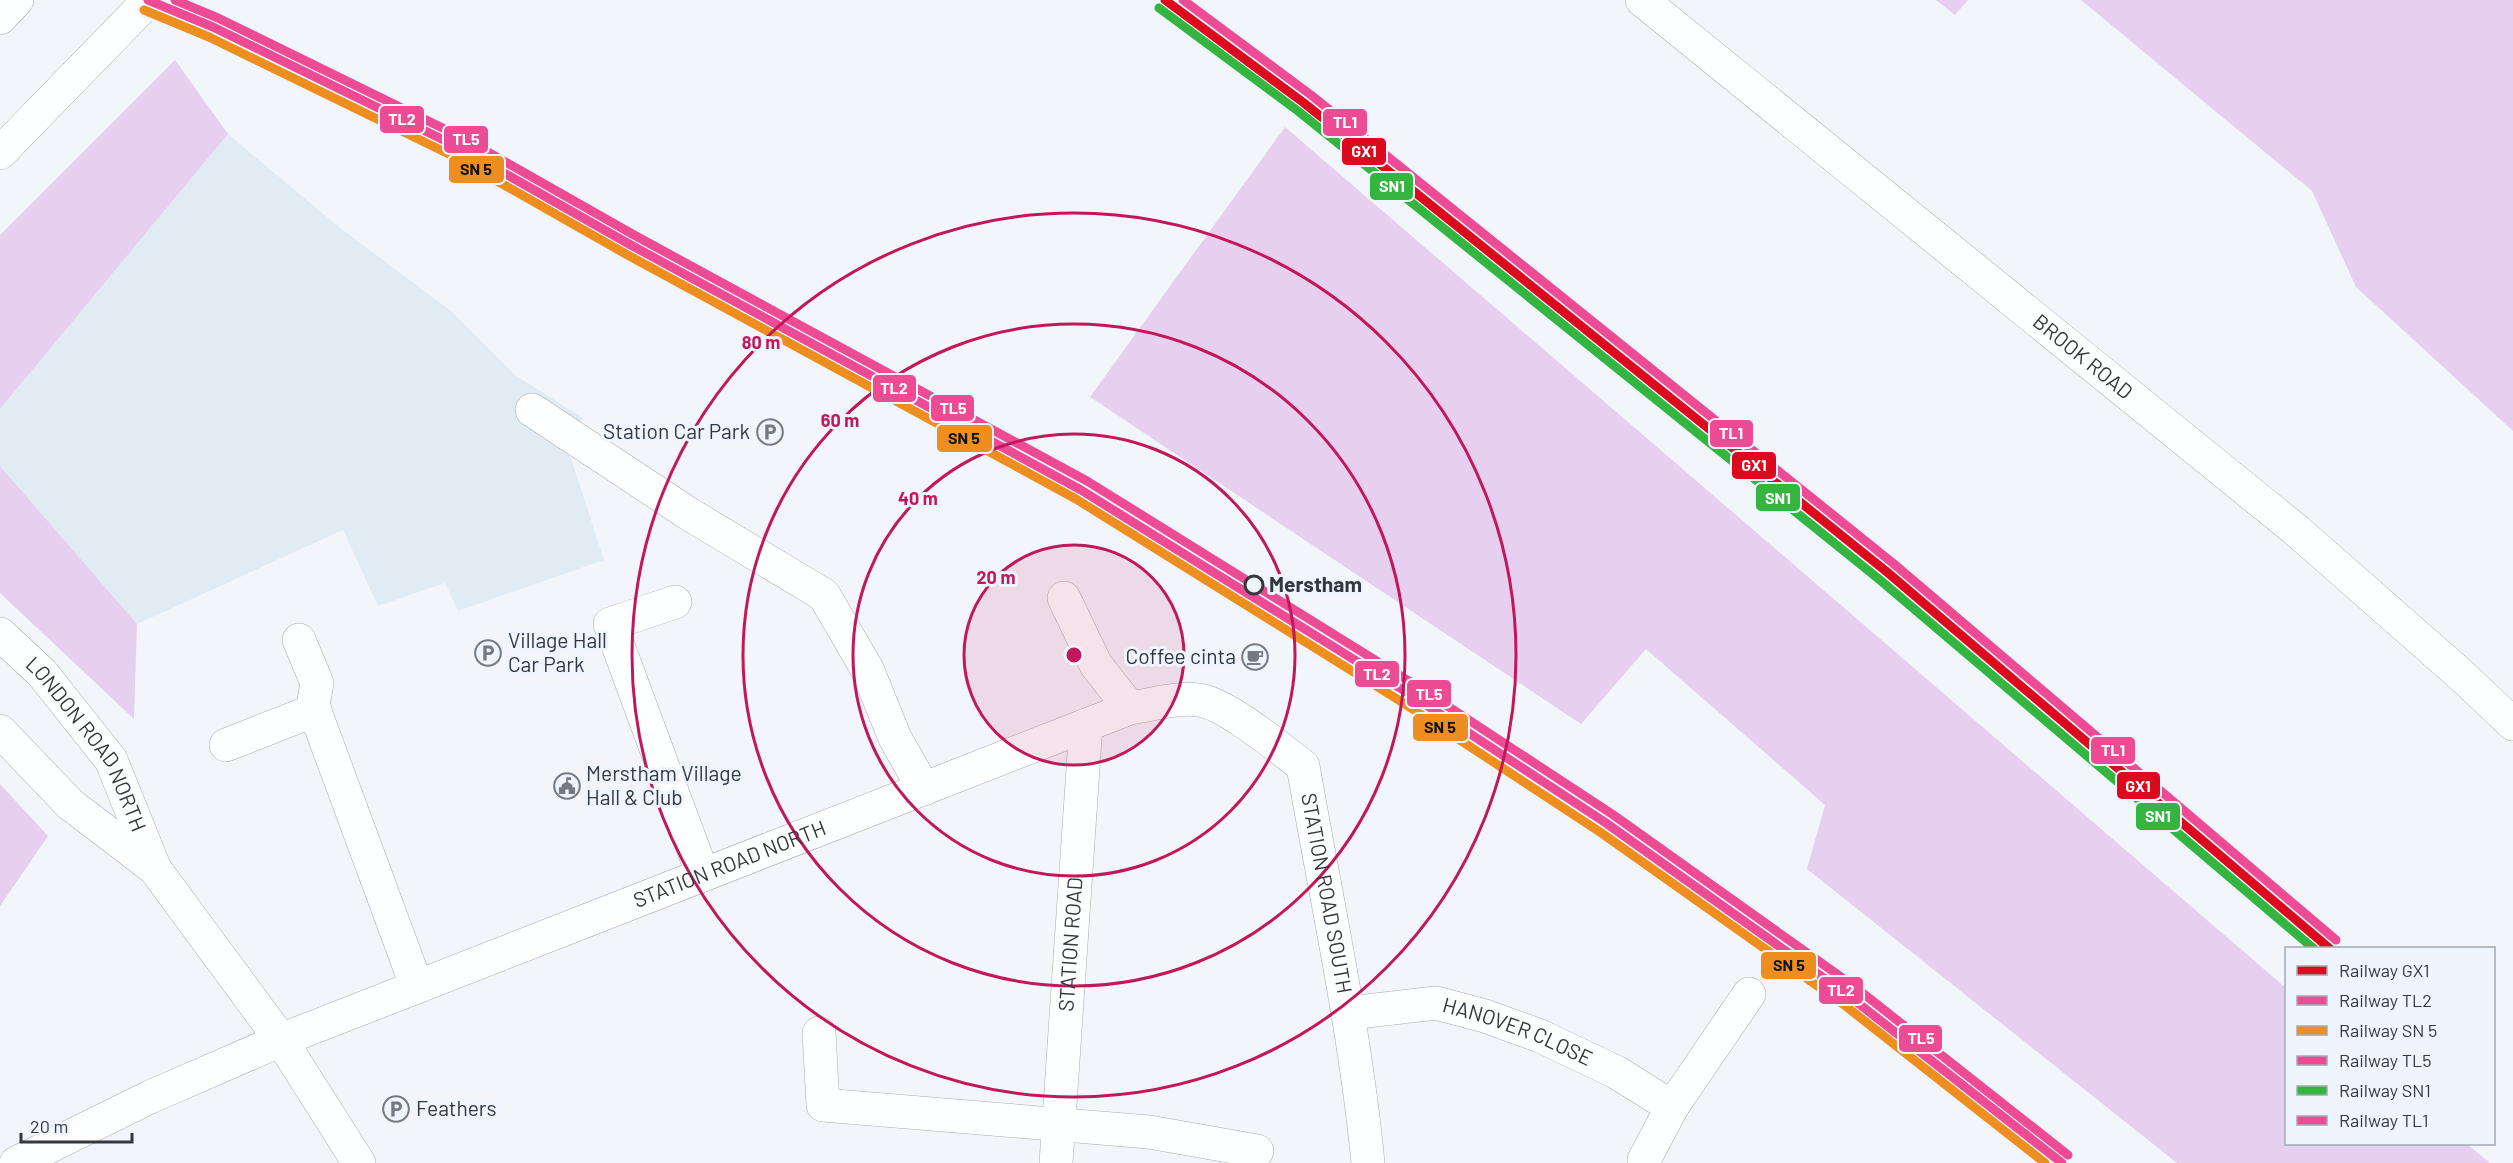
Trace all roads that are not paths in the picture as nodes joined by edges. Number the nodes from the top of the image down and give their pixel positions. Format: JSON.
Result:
{"nodes":[{"id":1,"x":17,"y":0,"type":"edge"},
{"id":2,"x":149,"y":0,"type":"edge"},
{"id":3,"x":1642,"y":0,"type":"edge"},
{"id":4,"x":0,"y":18,"type":"edge"},
{"id":5,"x":0,"y":153,"type":"edge"},
{"id":6,"x":532,"y":410,"type":"dead end"},
{"id":7,"x":1064,"y":598,"type":"dead end"},
{"id":8,"x":675,"y":602,"type":"dead end"},
{"id":9,"x":0,"y":634,"type":"edge"},
{"id":10,"x":299,"y":640,"type":"dead end"},
{"id":11,"x":1180,"y":701,"type":"joint"},
{"id":12,"x":1130,"y":708,"type":"junction"},
{"id":13,"x":315,"y":710,"type":"junction"},
{"id":14,"x":2513,"y":724,"type":"edge"},
{"id":15,"x":1086,"y":725,"type":"junction"},
{"id":16,"x":0,"y":731,"type":"edge"},
{"id":17,"x":226,"y":745,"type":"dead end"},
{"id":18,"x":924,"y":789,"type":"junction"},
{"id":19,"x":155,"y":869,"type":"junction"},
{"id":20,"x":703,"y":875,"type":"junction"},
{"id":21,"x":417,"y":987,"type":"junction"},
{"id":22,"x":1749,"y":994,"type":"dead end"},
{"id":23,"x":1349,"y":1013,"type":"junction"},
{"id":24,"x":819,"y":1033,"type":"dead end"},
{"id":25,"x":281,"y":1040,"type":"junction"},
{"id":26,"x":1672,"y":1107,"type":"junction"},
{"id":27,"x":1059,"y":1126,"type":"junction"},
{"id":28,"x":1257,"y":1151,"type":"dead end"},
{"id":29,"x":1644,"y":1160,"type":"dead end"},
{"id":30,"x":16,"y":1163,"type":"edge"},
{"id":31,"x":359,"y":1163,"type":"edge"},
{"id":32,"x":1056,"y":1163,"type":"edge"},
{"id":33,"x":1368,"y":1163,"type":"edge"}],
"edges":[{"from":1,"to":4,"type":"main road"},
{"from":2,"to":5,"type":"main road"},
{"from":3,"to":14,"type":"main road","name":"BROOK ROAD"},
{"from":6,"to":18,"type":"main road"},
{"from":7,"to":12,"type":"main road"},
{"from":8,"to":20,"type":"main road"},
{"from":9,"to":19,"type":"main road","name":"LONDON ROAD NORTH"},
{"from":10,"to":13,"type":"main road"},
{"from":11,"to":12,"type":"main road","name":"STATION ROAD NORTH"},
{"from":11,"to":23,"type":"main road","name":"STATION ROAD SOUTH"},
{"from":12,"to":15,"type":"main road","name":"STATION ROAD NORTH"},
{"from":13,"to":17,"type":"main road"},
{"from":13,"to":21,"type":"main road"},
{"from":15,"to":18,"type":"main road","name":"STATION ROAD NORTH"},
{"from":15,"to":27,"type":"main road","name":"STATION ROAD"},
{"from":16,"to":19,"type":"main road","name":"LONDON ROAD NORTH"},
{"from":18,"to":20,"type":"main road","name":"STATION ROAD NORTH"},
{"from":19,"to":25,"type":"main road","name":"LONDON ROAD NORTH"},
{"from":20,"to":21,"type":"main road","name":"STATION ROAD NORTH"},
{"from":21,"to":25,"type":"main road","name":"STATION ROAD NORTH"},
{"from":22,"to":26,"type":"main road"},
{"from":23,"to":26,"type":"main road","name":"HANOVER CLOSE"},
{"from":23,"to":33,"type":"main road","name":"STATION ROAD SOUTH"},
{"from":24,"to":27,"type":"main road"},
{"from":25,"to":30,"type":"main road","name":"STATION ROAD NORTH"},
{"from":25,"to":31,"type":"main road","name":"LONDON ROAD NORTH"},
{"from":26,"to":29,"type":"main road"},
{"from":27,"to":28,"type":"main road"},
{"from":27,"to":32,"type":"main road","name":"STATION ROAD"}]}
